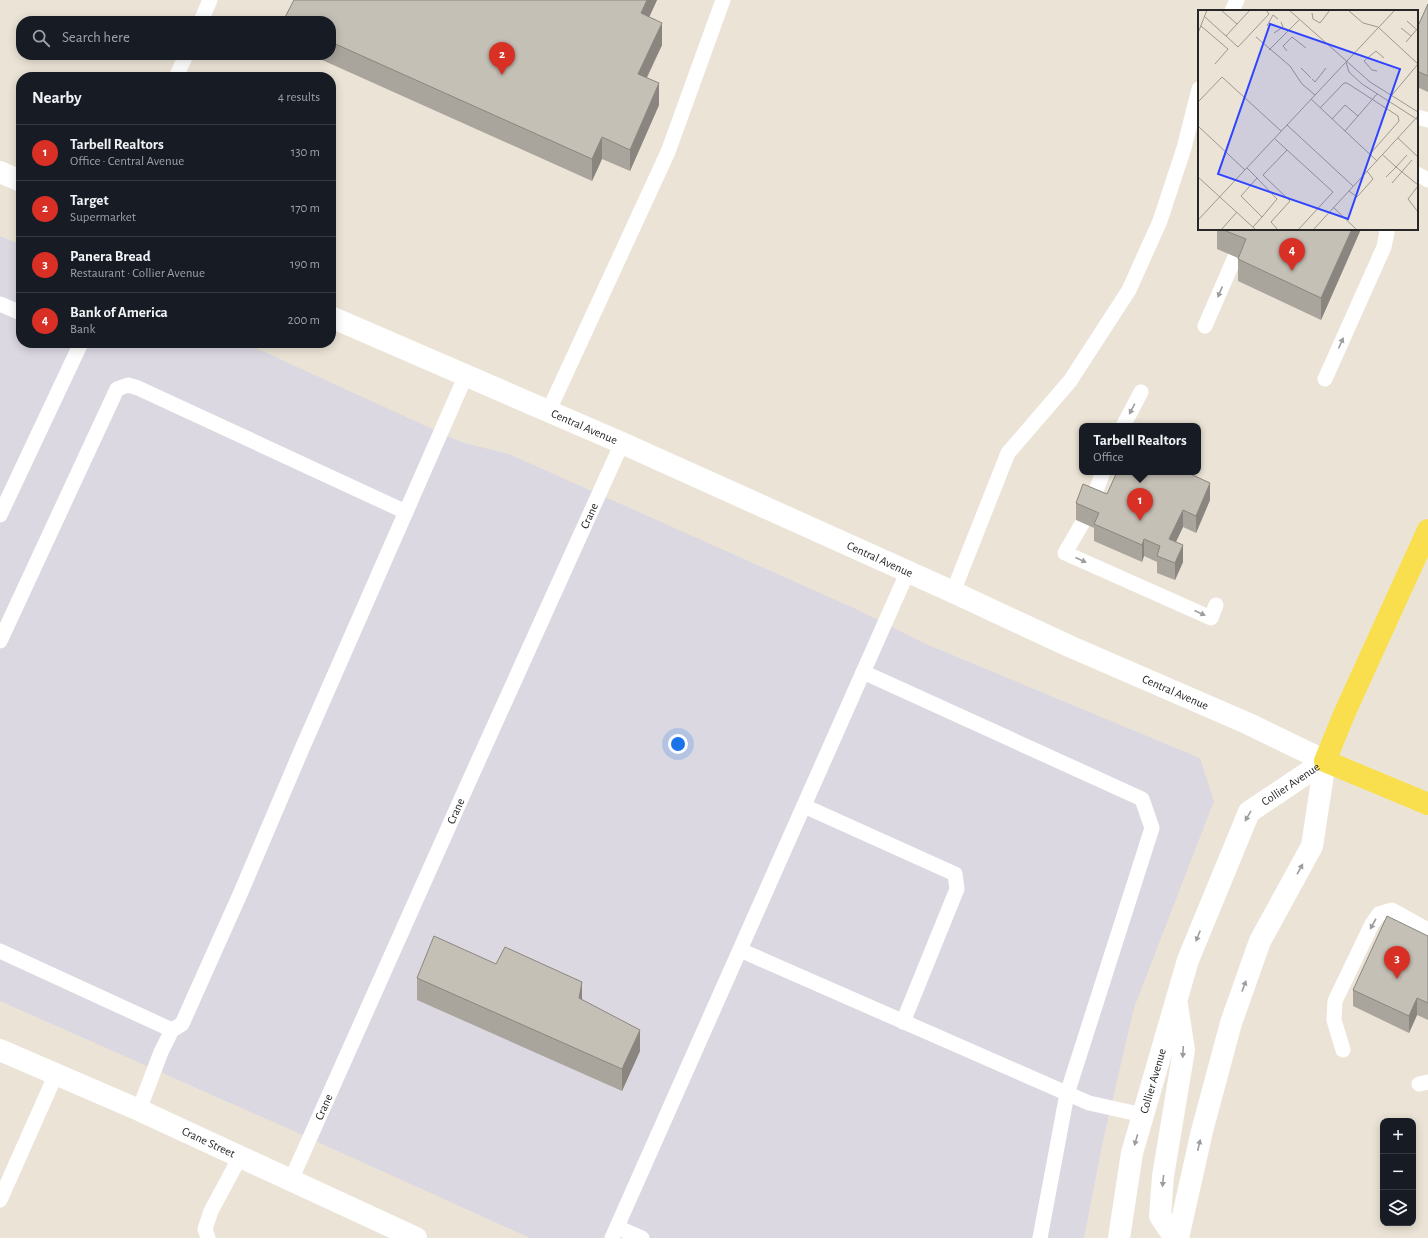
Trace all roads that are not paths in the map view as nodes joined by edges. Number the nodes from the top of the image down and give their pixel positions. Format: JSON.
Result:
{"nodes":[{"id":1,"x":210,"y":0,"type":"edge"},
{"id":2,"x":723,"y":0,"type":"edge"},
{"id":3,"x":1237,"y":0,"type":"edge"},
{"id":4,"x":1232,"y":10,"type":"edge"},
{"id":5,"x":203,"y":16,"type":"edge"},
{"id":6,"x":184,"y":60,"type":"edge"},
{"id":7,"x":178,"y":72,"type":"edge"},
{"id":8,"x":1198,"y":93,"type":"edge"},
{"id":9,"x":1418,"y":117,"type":"edge"},
{"id":10,"x":1428,"y":120,"type":"edge"},
{"id":11,"x":0,"y":172,"type":"edge"},
{"id":12,"x":1418,"y":175,"type":"edge"},
{"id":13,"x":16,"y":179,"type":"edge"},
{"id":14,"x":1428,"y":180,"type":"edge"},
{"id":15,"x":1386,"y":230,"type":"edge"},
{"id":16,"x":1235,"y":257,"type":"edge"},
{"id":17,"x":0,"y":304,"type":"edge"},
{"id":18,"x":16,"y":311,"type":"edge"},
{"id":19,"x":336,"y":318,"type":"edge"},
{"id":20,"x":1205,"y":326,"type":"dead end"},
{"id":21,"x":79,"y":348,"type":"edge"},
{"id":22,"x":466,"y":375,"type":"junction"},
{"id":23,"x":1325,"y":379,"type":"dead end"},
{"id":24,"x":1141,"y":392,"type":"dead end"},
{"id":25,"x":548,"y":410,"type":"junction"},
{"id":26,"x":1125,"y":423,"type":"edge"},
{"id":27,"x":622,"y":443,"type":"junction"},
{"id":28,"x":1102,"y":475,"type":"edge"},
{"id":29,"x":1091,"y":504,"type":"edge"},
{"id":30,"x":406,"y":512,"type":"junction"},
{"id":31,"x":0,"y":515,"type":"edge"},
{"id":32,"x":1083,"y":522,"type":"edge"},
{"id":33,"x":1428,"y":530,"type":"edge"},
{"id":34,"x":908,"y":571,"type":"junction"},
{"id":35,"x":953,"y":592,"type":"junction"},
{"id":36,"x":1216,"y":605,"type":"dead end"},
{"id":37,"x":0,"y":641,"type":"edge"},
{"id":38,"x":863,"y":672,"type":"junction"},
{"id":39,"x":1325,"y":761,"type":"junction"},
{"id":40,"x":1428,"y":804,"type":"edge"},
{"id":41,"x":804,"y":806,"type":"junction"},
{"id":42,"x":1428,"y":930,"type":"edge"},
{"id":43,"x":740,"y":950,"type":"junction"},
{"id":44,"x":0,"y":951,"type":"edge"},
{"id":45,"x":1176,"y":1000,"type":"junction"},
{"id":46,"x":902,"y":1022,"type":"junction"},
{"id":47,"x":172,"y":1030,"type":"junction"},
{"id":48,"x":0,"y":1050,"type":"edge"},
{"id":49,"x":1343,"y":1050,"type":"dead end"},
{"id":50,"x":56,"y":1074,"type":"junction"},
{"id":51,"x":1067,"y":1094,"type":"junction"},
{"id":52,"x":139,"y":1110,"type":"junction"},
{"id":53,"x":1143,"y":1115,"type":"junction"},
{"id":54,"x":240,"y":1157,"type":"junction"},
{"id":55,"x":291,"y":1180,"type":"junction"},
{"id":56,"x":0,"y":1200,"type":"edge"},
{"id":57,"x":614,"y":1232,"type":"edge"},
{"id":58,"x":208,"y":1238,"type":"edge"},
{"id":59,"x":416,"y":1238,"type":"edge"},
{"id":60,"x":642,"y":1238,"type":"edge"},
{"id":61,"x":1040,"y":1238,"type":"edge"},
{"id":62,"x":1119,"y":1238,"type":"edge"},
{"id":63,"x":1175,"y":1238,"type":"edge"},
{"id":64,"x":1178,"y":1238,"type":"edge"}],
"edges":[{"from":1,"to":5,"type":"lane"},
{"from":2,"to":25,"type":"lane"},
{"from":3,"to":4,"type":"lane"},
{"from":6,"to":7,"type":"lane"},
{"from":8,"to":35,"type":"lane"},
{"from":9,"to":10,"type":"lane"},
{"from":11,"to":13,"type":"street"},
{"from":12,"to":14,"type":"lane"},
{"from":23,"to":15,"type":"lane","one_way":true},
{"from":16,"to":20,"type":"lane","one_way":true},
{"from":17,"to":18,"type":"lane"},
{"from":19,"to":22,"type":"street","name":"Central Avenue"},
{"from":21,"to":31,"type":"lane"},
{"from":22,"to":25,"type":"street","name":"Central Avenue"},
{"from":22,"to":30,"type":"lane"},
{"from":24,"to":26,"type":"lane","one_way":true},
{"from":25,"to":27,"type":"street","name":"Central Avenue"},
{"from":27,"to":34,"type":"street","name":"Central Avenue"},
{"from":27,"to":55,"type":"lane","name":"Crane"},
{"from":28,"to":29,"type":"lane"},
{"from":30,"to":37,"type":"lane"},
{"from":30,"to":47,"type":"lane"},
{"from":32,"to":36,"type":"lane","one_way":true},
{"from":33,"to":39,"type":"main road"},
{"from":34,"to":35,"type":"street","name":"Central Avenue"},
{"from":34,"to":38,"type":"lane"},
{"from":35,"to":39,"type":"street","name":"Central Avenue"},
{"from":38,"to":41,"type":"lane"},
{"from":38,"to":51,"type":"lane"},
{"from":39,"to":40,"type":"main road","name":"Central Avenue"},
{"from":39,"to":45,"type":"street","name":"Collier Avenue","one_way":true},
{"from":64,"to":39,"type":"street","name":"Collier Avenue","one_way":true},
{"from":41,"to":43,"type":"lane"},
{"from":41,"to":46,"type":"lane"},
{"from":42,"to":49,"type":"lane","one_way":true},
{"from":43,"to":46,"type":"lane"},
{"from":43,"to":57,"type":"lane"},
{"from":44,"to":47,"type":"lane"},
{"from":45,"to":53,"type":"street","name":"Collier Avenue"},
{"from":45,"to":63,"type":"street","one_way":true},
{"from":46,"to":51,"type":"lane"},
{"from":47,"to":52,"type":"lane"},
{"from":48,"to":50,"type":"street","name":"Crane Street"},
{"from":50,"to":52,"type":"street","name":"Crane Street"},
{"from":50,"to":56,"type":"lane"},
{"from":51,"to":53,"type":"lane"},
{"from":51,"to":61,"type":"lane"},
{"from":52,"to":54,"type":"street","name":"Crane Street"},
{"from":53,"to":62,"type":"street","name":"Collier Avenue","one_way":true},
{"from":54,"to":55,"type":"street","name":"Crane Street"},
{"from":54,"to":58,"type":"lane"},
{"from":55,"to":59,"type":"street","name":"Crane Street"},
{"from":57,"to":60,"type":"lane"}]}
